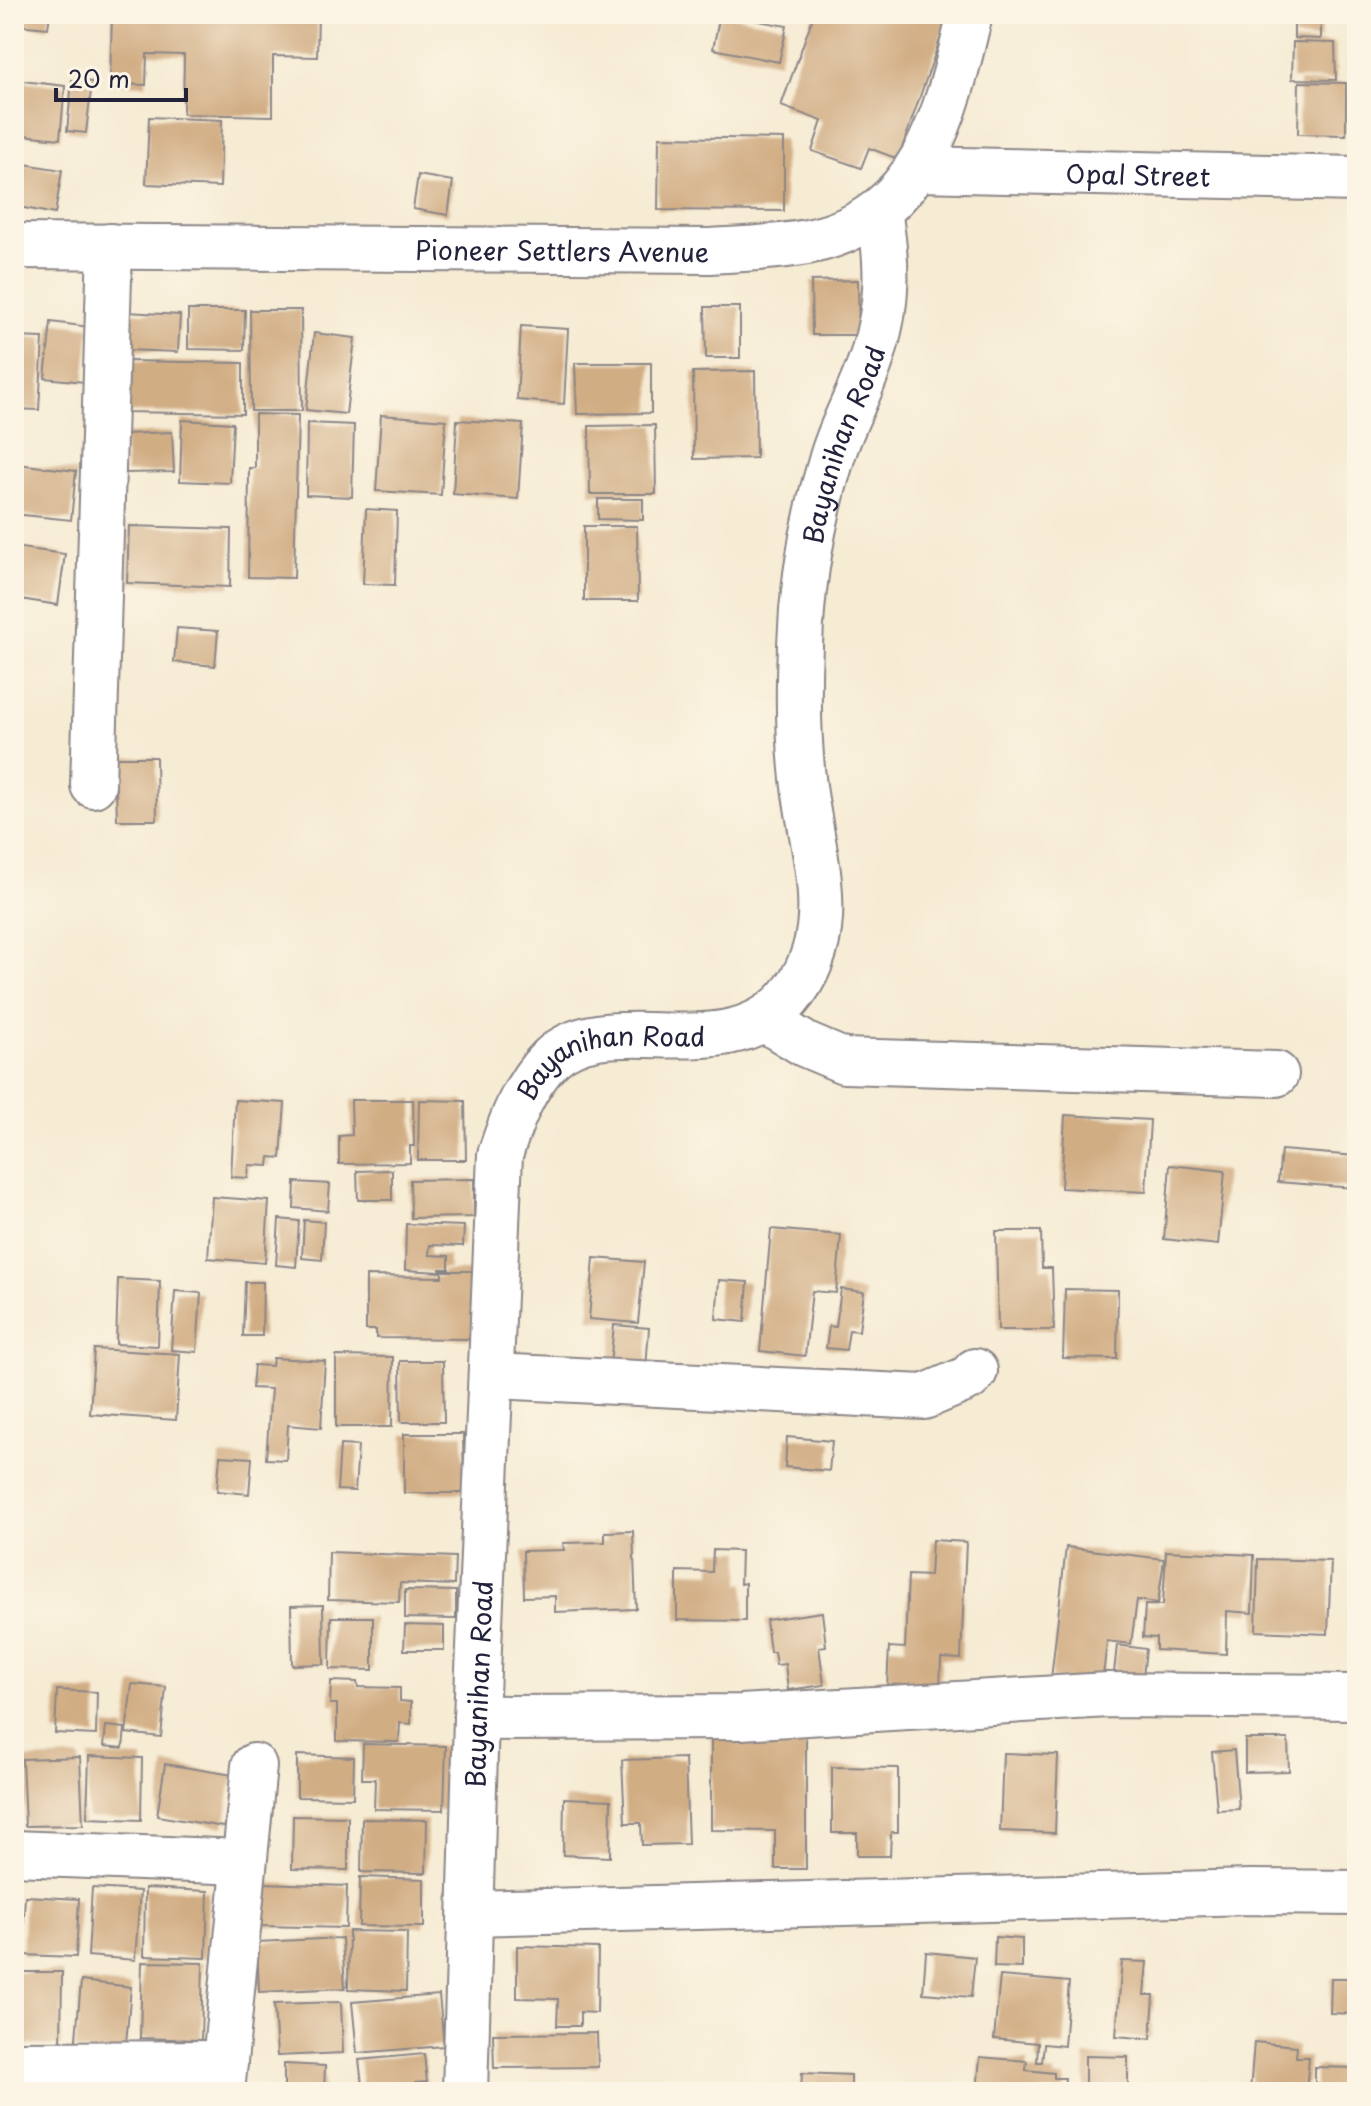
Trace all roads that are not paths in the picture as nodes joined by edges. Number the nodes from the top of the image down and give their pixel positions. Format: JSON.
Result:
{"nodes":[{"id":1,"x":970,"y":14,"type":"edge"},
{"id":2,"x":918,"y":169,"type":"junction"},
{"id":3,"x":1357,"y":179,"type":"edge"},
{"id":4,"x":879,"y":211,"type":"junction"},
{"id":5,"x":14,"y":246,"type":"edge"},
{"id":6,"x":110,"y":246,"type":"junction"},
{"id":7,"x":93,"y":785,"type":"dead end"},
{"id":8,"x":765,"y":1020,"type":"junction"},
{"id":9,"x":1276,"y":1074,"type":"dead end"},
{"id":10,"x":975,"y":1371,"type":"dead end"},
{"id":11,"x":493,"y":1376,"type":"junction"},
{"id":12,"x":1357,"y":1697,"type":"edge"},
{"id":13,"x":476,"y":1718,"type":"junction"},
{"id":14,"x":254,"y":1766,"type":"dead end"},
{"id":15,"x":14,"y":1853,"type":"edge"},
{"id":16,"x":243,"y":1862,"type":"junction"},
{"id":17,"x":1357,"y":1893,"type":"edge"},
{"id":18,"x":471,"y":1913,"type":"junction"},
{"id":19,"x":14,"y":2064,"type":"edge"},
{"id":20,"x":223,"y":2078,"type":"edge"},
{"id":21,"x":465,"y":2092,"type":"edge"}],
"edges":[{"from":1,"to":2,"type":"street","name":"Pioneer Settlers Avenue"},
{"from":2,"to":3,"type":"street","name":"Opal Street"},
{"from":2,"to":4,"type":"street","name":"Pioneer Settlers Avenue"},
{"from":4,"to":6,"type":"street","name":"Pioneer Settlers Avenue"},
{"from":4,"to":8,"type":"street","name":"Bayanihan Road"},
{"from":5,"to":6,"type":"street","name":"Pioneer Settlers Avenue"},
{"from":6,"to":7,"type":"street"},
{"from":8,"to":9,"type":"street"},
{"from":8,"to":11,"type":"street","name":"Bayanihan Road"},
{"from":10,"to":11,"type":"street"},
{"from":11,"to":13,"type":"street","name":"Bayanihan Road"},
{"from":12,"to":13,"type":"street"},
{"from":13,"to":18,"type":"street","name":"Bayanihan Road"},
{"from":14,"to":16,"type":"street"},
{"from":15,"to":16,"type":"street"},
{"from":16,"to":20,"type":"street"},
{"from":17,"to":18,"type":"street"},
{"from":18,"to":21,"type":"street","name":"Bayanihan Road"},
{"from":19,"to":20,"type":"street"}]}
